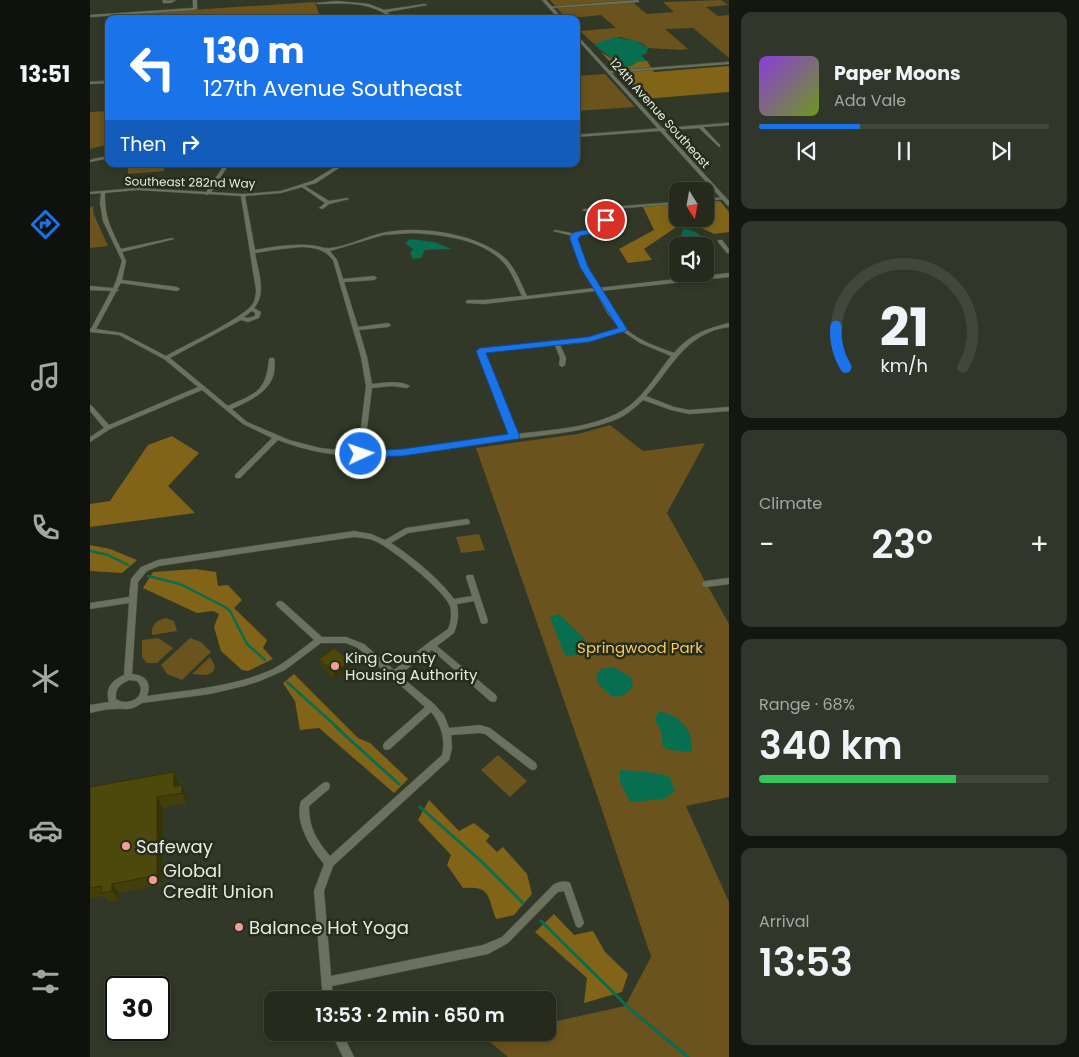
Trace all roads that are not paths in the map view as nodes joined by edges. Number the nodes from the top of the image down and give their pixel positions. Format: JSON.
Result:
{"nodes":[{"id":1,"x":166,"y":0,"type":"edge"},
{"id":2,"x":175,"y":0,"type":"edge"},
{"id":3,"x":195,"y":0,"type":"edge"},
{"id":4,"x":544,"y":0,"type":"edge"},
{"id":5,"x":638,"y":2,"type":"dead end"},
{"id":6,"x":318,"y":4,"type":"dead end"},
{"id":7,"x":425,"y":5,"type":"dead end"},
{"id":8,"x":550,"y":7,"type":"junction"},
{"id":9,"x":385,"y":12,"type":"junction"},
{"id":10,"x":389,"y":15,"type":"edge"},
{"id":11,"x":557,"y":15,"type":"edge"},
{"id":12,"x":90,"y":16,"type":"edge"},
{"id":13,"x":580,"y":39,"type":"edge"},
{"id":14,"x":729,"y":63,"type":"edge"},
{"id":15,"x":610,"y":72,"type":"junction"},
{"id":16,"x":105,"y":82,"type":"edge"},
{"id":17,"x":90,"y":83,"type":"edge"},
{"id":18,"x":729,"y":124,"type":"edge"},
{"id":19,"x":700,"y":126,"type":"junction"},
{"id":20,"x":663,"y":130,"type":"junction"},
{"id":21,"x":580,"y":136,"type":"edge"},
{"id":22,"x":719,"y":146,"type":"dead end"},
{"id":23,"x":105,"y":158,"type":"edge"},
{"id":24,"x":90,"y":161,"type":"edge"},
{"id":25,"x":225,"y":167,"type":"edge"},
{"id":26,"x":339,"y":167,"type":"edge"},
{"id":27,"x":304,"y":186,"type":"junction"},
{"id":28,"x":103,"y":192,"type":"junction"},
{"id":29,"x":90,"y":193,"type":"edge"},
{"id":30,"x":207,"y":194,"type":"junction"},
{"id":31,"x":243,"y":196,"type":"junction"},
{"id":32,"x":724,"y":198,"type":"junction"},
{"id":33,"x":714,"y":199,"type":"edge"},
{"id":34,"x":347,"y":200,"type":"dead end"},
{"id":35,"x":328,"y":203,"type":"junction"},
{"id":36,"x":669,"y":203,"type":"edge"},
{"id":37,"x":729,"y":204,"type":"edge"},
{"id":38,"x":321,"y":208,"type":"dead end"},
{"id":39,"x":584,"y":210,"type":"dead end"},
{"id":40,"x":602,"y":214,"type":"dead end"},
{"id":41,"x":555,"y":231,"type":"dead end"},
{"id":42,"x":576,"y":235,"type":"junction"},
{"id":43,"x":172,"y":239,"type":"dead end"},
{"id":44,"x":720,"y":241,"type":"dead end"},
{"id":45,"x":327,"y":250,"type":"junction"},
{"id":46,"x":120,"y":251,"type":"junction"},
{"id":47,"x":252,"y":252,"type":"junction"},
{"id":48,"x":729,"y":252,"type":"edge"},
{"id":49,"x":729,"y":275,"type":"edge"},
{"id":50,"x":374,"y":278,"type":"dead end"},
{"id":51,"x":120,"y":281,"type":"junction"},
{"id":52,"x":342,"y":281,"type":"junction"},
{"id":53,"x":90,"y":288,"type":"edge"},
{"id":54,"x":177,"y":289,"type":"dead end"},
{"id":55,"x":116,"y":290,"type":"junction"},
{"id":56,"x":598,"y":290,"type":"junction"},
{"id":57,"x":525,"y":298,"type":"junction"},
{"id":58,"x":468,"y":302,"type":"dead end"},
{"id":59,"x":249,"y":311,"type":"junction"},
{"id":60,"x":241,"y":318,"type":"junction"},
{"id":61,"x":729,"y":324,"type":"edge"},
{"id":62,"x":388,"y":325,"type":"dead end"},
{"id":63,"x":355,"y":329,"type":"junction"},
{"id":64,"x":623,"y":329,"type":"junction"},
{"id":65,"x":92,"y":330,"type":"edge"},
{"id":66,"x":557,"y":344,"type":"junction"},
{"id":67,"x":674,"y":355,"type":"junction"},
{"id":68,"x":166,"y":358,"type":"junction"},
{"id":69,"x":272,"y":359,"type":"dead end"},
{"id":70,"x":562,"y":365,"type":"dead end"},
{"id":71,"x":368,"y":386,"type":"junction"},
{"id":72,"x":408,"y":386,"type":"dead end"},
{"id":73,"x":202,"y":388,"type":"junction"},
{"id":74,"x":642,"y":397,"type":"junction"},
{"id":75,"x":90,"y":407,"type":"edge"},
{"id":76,"x":228,"y":409,"type":"junction"},
{"id":77,"x":729,"y":409,"type":"edge"},
{"id":78,"x":108,"y":428,"type":"junction"},
{"id":79,"x":514,"y":437,"type":"junction"},
{"id":80,"x":276,"y":438,"type":"junction"},
{"id":81,"x":90,"y":440,"type":"edge"},
{"id":82,"x":361,"y":454,"type":"junction"},
{"id":83,"x":238,"y":476,"type":"dead end"},
{"id":84,"x":467,"y":522,"type":"dead end"},
{"id":85,"x":386,"y":543,"type":"junction"},
{"id":86,"x":470,"y":578,"type":"dead end"},
{"id":87,"x":729,"y":581,"type":"edge"},
{"id":88,"x":706,"y":584,"type":"dead end"},
{"id":89,"x":476,"y":598,"type":"junction"},
{"id":90,"x":133,"y":599,"type":"junction"},
{"id":91,"x":452,"y":602,"type":"junction"},
{"id":92,"x":280,"y":604,"type":"dead end"},
{"id":93,"x":90,"y":606,"type":"edge"},
{"id":94,"x":484,"y":621,"type":"dead end"},
{"id":95,"x":320,"y":640,"type":"junction"},
{"id":96,"x":431,"y":645,"type":"junction"},
{"id":97,"x":394,"y":674,"type":"junction"},
{"id":98,"x":128,"y":677,"type":"junction"},
{"id":99,"x":493,"y":698,"type":"dead end"},
{"id":100,"x":141,"y":700,"type":"junction"},
{"id":101,"x":115,"y":705,"type":"junction"},
{"id":102,"x":431,"y":707,"type":"junction"},
{"id":103,"x":90,"y":709,"type":"edge"},
{"id":104,"x":446,"y":732,"type":"junction"},
{"id":105,"x":387,"y":746,"type":"dead end"},
{"id":106,"x":533,"y":766,"type":"dead end"},
{"id":107,"x":326,"y":786,"type":"dead end"},
{"id":108,"x":329,"y":863,"type":"junction"},
{"id":109,"x":580,"y":923,"type":"dead end"},
{"id":110,"x":326,"y":982,"type":"junction"},
{"id":111,"x":327,"y":991,"type":"edge"},
{"id":112,"x":340,"y":1041,"type":"edge"},
{"id":113,"x":349,"y":1057,"type":"edge"}],
"edges":[{"from":1,"to":2,"type":"street"},
{"from":3,"to":12,"type":"street"},
{"from":4,"to":8,"type":"street"},
{"from":5,"to":8,"type":"street"},
{"from":6,"to":9,"type":"street"},
{"from":7,"to":9,"type":"street"},
{"from":8,"to":11,"type":"street"},
{"from":9,"to":10,"type":"street"},
{"from":13,"to":15,"type":"street","name":"124th Avenue Southeast"},
{"from":14,"to":15,"type":"street"},
{"from":15,"to":20,"type":"street","name":"124th Avenue Southeast"},
{"from":16,"to":17,"type":"street"},
{"from":18,"to":19,"type":"street"},
{"from":19,"to":20,"type":"street"},
{"from":19,"to":22,"type":"street"},
{"from":20,"to":21,"type":"street"},
{"from":20,"to":32,"type":"street","name":"124th Avenue Southeast"},
{"from":23,"to":24,"type":"street"},
{"from":25,"to":30,"type":"street"},
{"from":26,"to":27,"type":"street","name":"Southeast 282nd Way"},
{"from":27,"to":31,"type":"street","name":"Southeast 282nd Way"},
{"from":27,"to":35,"type":"street"},
{"from":28,"to":29,"type":"street","name":"Southeast 282nd Way"},
{"from":28,"to":30,"type":"street","name":"Southeast 282nd Way"},
{"from":28,"to":46,"type":"street"},
{"from":30,"to":31,"type":"street","name":"Southeast 282nd Way"},
{"from":31,"to":47,"type":"street"},
{"from":32,"to":33,"type":"street"},
{"from":32,"to":37,"type":"street","name":"124th Avenue Southeast"},
{"from":34,"to":35,"type":"street"},
{"from":35,"to":38,"type":"street"},
{"from":36,"to":39,"type":"street"},
{"from":40,"to":42,"type":"street"},
{"from":41,"to":42,"type":"street"},
{"from":42,"to":56,"type":"street"},
{"from":43,"to":46,"type":"street"},
{"from":44,"to":48,"type":"street"},
{"from":45,"to":47,"type":"street"},
{"from":45,"to":52,"type":"street"},
{"from":45,"to":57,"type":"street"},
{"from":46,"to":51,"type":"street"},
{"from":47,"to":59,"type":"street"},
{"from":49,"to":56,"type":"street"},
{"from":50,"to":52,"type":"street"},
{"from":51,"to":54,"type":"street"},
{"from":51,"to":55,"type":"street"},
{"from":52,"to":63,"type":"street"},
{"from":53,"to":55,"type":"street"},
{"from":55,"to":65,"type":"street"},
{"from":56,"to":57,"type":"street"},
{"from":56,"to":64,"type":"street"},
{"from":57,"to":58,"type":"street"},
{"from":59,"to":60,"type":"street"},
{"from":59,"to":60,"type":"street"},
{"from":60,"to":68,"type":"street"},
{"from":61,"to":67,"type":"street"},
{"from":62,"to":63,"type":"street"},
{"from":63,"to":71,"type":"street"},
{"from":64,"to":66,"type":"street"},
{"from":64,"to":67,"type":"street"},
{"from":65,"to":68,"type":"street"},
{"from":66,"to":70,"type":"street"},
{"from":66,"to":79,"type":"street"},
{"from":67,"to":74,"type":"street"},
{"from":68,"to":73,"type":"street"},
{"from":69,"to":76,"type":"street"},
{"from":71,"to":72,"type":"street"},
{"from":71,"to":82,"type":"street"},
{"from":73,"to":76,"type":"street"},
{"from":73,"to":78,"type":"street"},
{"from":74,"to":77,"type":"street"},
{"from":74,"to":79,"type":"street"},
{"from":75,"to":78,"type":"street"},
{"from":76,"to":80,"type":"street"},
{"from":78,"to":81,"type":"street"},
{"from":79,"to":82,"type":"street"},
{"from":80,"to":82,"type":"street"},
{"from":80,"to":83,"type":"street"},
{"from":84,"to":85,"type":"street"},
{"from":85,"to":90,"type":"street"},
{"from":85,"to":91,"type":"street"},
{"from":86,"to":89,"type":"street"},
{"from":87,"to":88,"type":"street"},
{"from":89,"to":91,"type":"street"},
{"from":89,"to":94,"type":"street"},
{"from":90,"to":93,"type":"street"},
{"from":90,"to":98,"type":"street"},
{"from":91,"to":96,"type":"street"},
{"from":92,"to":95,"type":"street"},
{"from":95,"to":97,"type":"street"},
{"from":95,"to":100,"type":"street"},
{"from":96,"to":97,"type":"street"},
{"from":96,"to":99,"type":"street"},
{"from":97,"to":102,"type":"street"},
{"from":98,"to":100,"type":"street"},
{"from":98,"to":101,"type":"street"},
{"from":100,"to":101,"type":"street"},
{"from":101,"to":103,"type":"street"},
{"from":102,"to":104,"type":"street"},
{"from":102,"to":105,"type":"street"},
{"from":104,"to":106,"type":"street"},
{"from":104,"to":108,"type":"street"},
{"from":107,"to":108,"type":"street"},
{"from":108,"to":110,"type":"street"},
{"from":109,"to":110,"type":"street"},
{"from":110,"to":111,"type":"street"},
{"from":112,"to":113,"type":"street"}]}
